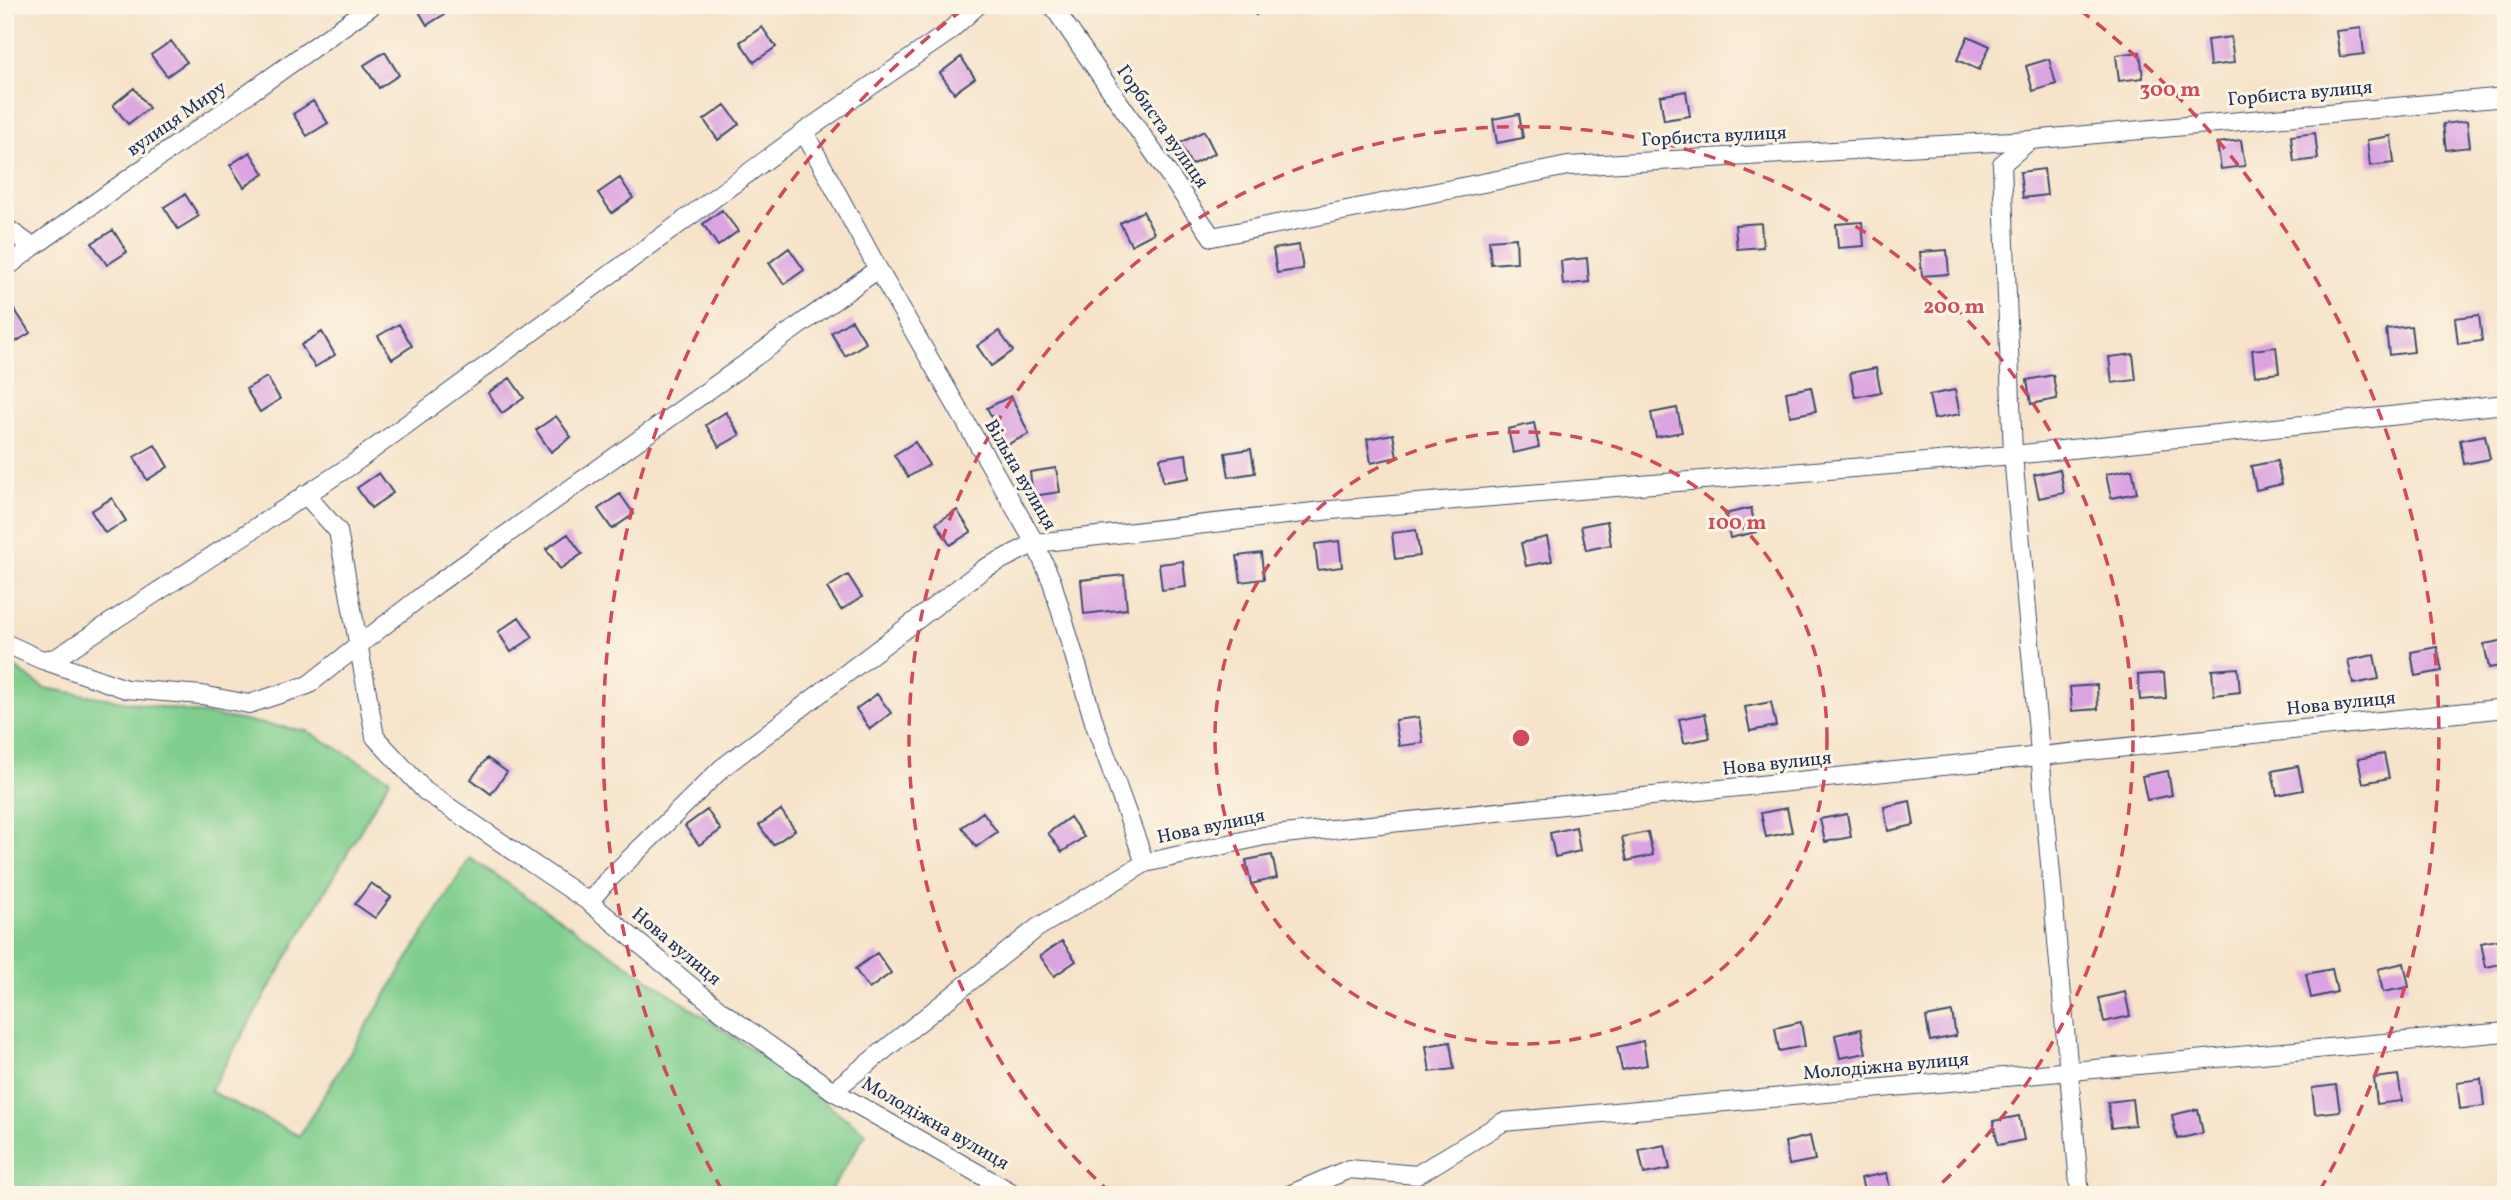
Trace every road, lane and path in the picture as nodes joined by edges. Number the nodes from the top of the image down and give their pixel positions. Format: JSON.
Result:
{"nodes":[{"id":1,"x":373,"y":5,"type":"edge"},
{"id":2,"x":978,"y":5,"type":"edge"},
{"id":3,"x":1052,"y":5,"type":"edge"},
{"id":4,"x":2506,"y":97,"type":"edge"},
{"id":5,"x":804,"y":132,"type":"junction"},
{"id":6,"x":2030,"y":140,"type":"junction"},
{"id":7,"x":5,"y":227,"type":"edge"},
{"id":8,"x":33,"y":247,"type":"junction"},
{"id":9,"x":5,"y":269,"type":"edge"},
{"id":10,"x":878,"y":269,"type":"junction"},
{"id":11,"x":2506,"y":404,"type":"edge"},
{"id":12,"x":2013,"y":455,"type":"junction"},
{"id":13,"x":305,"y":494,"type":"junction"},
{"id":14,"x":1035,"y":543,"type":"junction"},
{"id":15,"x":5,"y":643,"type":"edge"},
{"id":16,"x":359,"y":646,"type":"junction"},
{"id":17,"x":42,"y":660,"type":"junction"},
{"id":18,"x":2506,"y":708,"type":"edge"},
{"id":19,"x":2041,"y":758,"type":"junction"},
{"id":20,"x":1145,"y":863,"type":"junction"},
{"id":21,"x":589,"y":902,"type":"junction"},
{"id":22,"x":2506,"y":1032,"type":"edge"},
{"id":23,"x":2071,"y":1072,"type":"junction"},
{"id":24,"x":832,"y":1091,"type":"junction"},
{"id":25,"x":1016,"y":1195,"type":"edge"},
{"id":26,"x":1289,"y":1195,"type":"edge"},
{"id":27,"x":2080,"y":1195,"type":"edge"}],
"edges":[{"from":1,"to":8,"type":"street","name":"вулиця Миру"},
{"from":2,"to":5,"type":"street"},
{"from":3,"to":6,"type":"street","name":"Горбиста вулиця"},
{"from":4,"to":6,"type":"street","name":"Горбиста вулиця"},
{"from":5,"to":10,"type":"street","name":"Вільна вулиця"},
{"from":5,"to":13,"type":"street"},
{"from":6,"to":12,"type":"street"},
{"from":7,"to":8,"type":"street"},
{"from":8,"to":9,"type":"street","name":"вулиця Миру"},
{"from":10,"to":14,"type":"street","name":"Вільна вулиця"},
{"from":10,"to":16,"type":"street"},
{"from":11,"to":12,"type":"street"},
{"from":12,"to":14,"type":"street"},
{"from":12,"to":19,"type":"street"},
{"from":13,"to":16,"type":"street","name":"Нова вулиця"},
{"from":13,"to":17,"type":"street"},
{"from":14,"to":20,"type":"street","name":"Вільна вулиця"},
{"from":14,"to":21,"type":"street"},
{"from":15,"to":17,"type":"street"},
{"from":16,"to":17,"type":"street"},
{"from":16,"to":21,"type":"street","name":"Нова вулиця"},
{"from":18,"to":19,"type":"street","name":"Нова вулиця"},
{"from":19,"to":20,"type":"street","name":"Нова вулиця"},
{"from":19,"to":23,"type":"street"},
{"from":20,"to":24,"type":"street","name":"Нова вулиця"},
{"from":21,"to":24,"type":"street","name":"Нова вулиця"},
{"from":22,"to":23,"type":"street","name":"Молодіжна вулиця"},
{"from":23,"to":26,"type":"street","name":"Молодіжна вулиця"},
{"from":23,"to":27,"type":"street"},
{"from":24,"to":25,"type":"street","name":"Молодіжна вулиця"}]}
